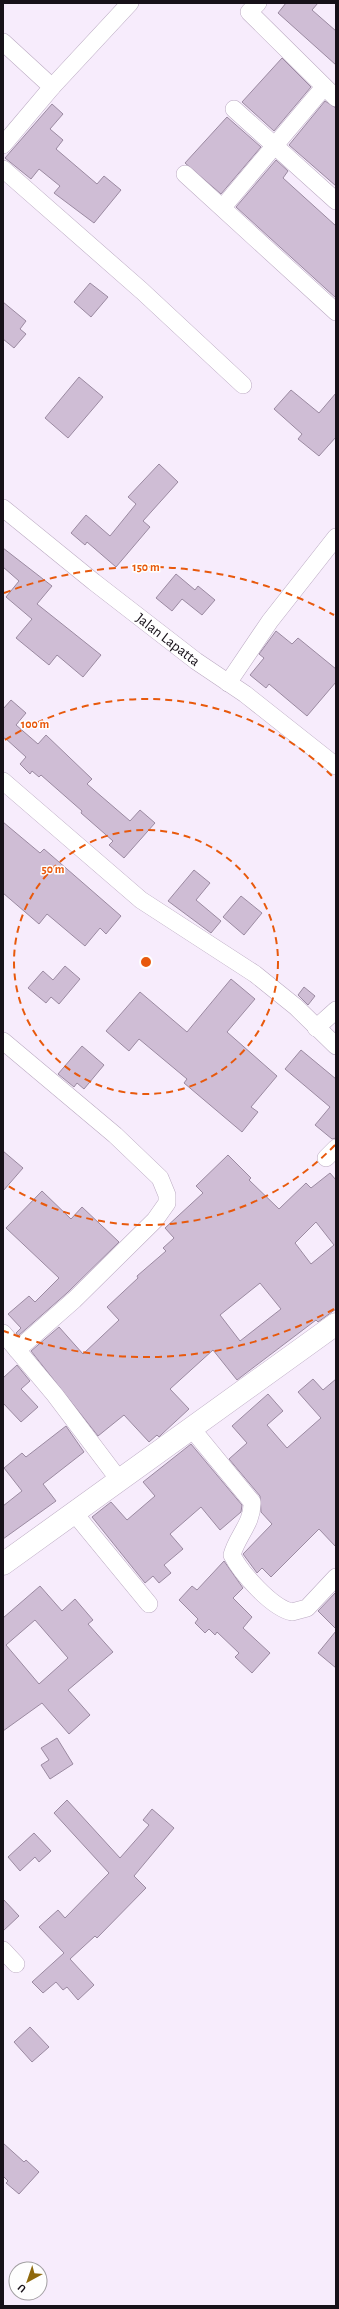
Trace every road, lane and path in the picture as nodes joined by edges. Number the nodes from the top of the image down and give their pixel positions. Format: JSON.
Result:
{"nodes":[{"id":1,"x":130,"y":3,"type":"edge"},
{"id":2,"x":250,"y":6,"type":"edge"},
{"id":3,"x":3,"y":42,"type":"edge"},
{"id":4,"x":52,"y":87,"type":"junction"},
{"id":5,"x":324,"y":87,"type":"junction"},
{"id":6,"x":336,"y":98,"type":"edge"},
{"id":7,"x":234,"y":109,"type":"dead end"},
{"id":8,"x":3,"y":145,"type":"edge"},
{"id":9,"x":276,"y":146,"type":"junction"},
{"id":10,"x":3,"y":169,"type":"edge"},
{"id":11,"x":185,"y":174,"type":"dead end"},
{"id":12,"x":336,"y":201,"type":"edge"},
{"id":13,"x":223,"y":206,"type":"junction"},
{"id":14,"x":336,"y":312,"type":"edge"},
{"id":15,"x":243,"y":385,"type":"dead end"},
{"id":16,"x":3,"y":508,"type":"edge"},
{"id":17,"x":335,"y":539,"type":"edge"},
{"id":18,"x":228,"y":683,"type":"junction"},
{"id":19,"x":336,"y":766,"type":"edge"},
{"id":20,"x":3,"y":781,"type":"edge"},
{"id":21,"x":336,"y":1010,"type":"edge"},
{"id":22,"x":316,"y":1028,"type":"junction"},
{"id":23,"x":3,"y":1041,"type":"edge"},
{"id":24,"x":336,"y":1046,"type":"edge"},
{"id":25,"x":336,"y":1324,"type":"edge"},
{"id":26,"x":3,"y":1333,"type":"edge"},
{"id":27,"x":17,"y":1350,"type":"junction"},
{"id":28,"x":192,"y":1429,"type":"junction"},
{"id":29,"x":120,"y":1481,"type":"junction"},
{"id":30,"x":75,"y":1514,"type":"junction"},
{"id":31,"x":3,"y":1564,"type":"edge"},
{"id":32,"x":336,"y":1577,"type":"edge"},
{"id":33,"x":149,"y":1604,"type":"dead end"},
{"id":34,"x":3,"y":1950,"type":"edge"},
{"id":35,"x":16,"y":1964,"type":"dead end"}],
"edges":[{"from":1,"to":4,"type":"street"},
{"from":2,"to":5,"type":"street"},
{"from":3,"to":4,"type":"street"},
{"from":4,"to":8,"type":"street"},
{"from":5,"to":6,"type":"street"},
{"from":5,"to":9,"type":"street"},
{"from":7,"to":9,"type":"street"},
{"from":9,"to":12,"type":"street"},
{"from":9,"to":13,"type":"street"},
{"from":10,"to":15,"type":"street"},
{"from":11,"to":13,"type":"street"},
{"from":13,"to":14,"type":"street"},
{"from":16,"to":18,"type":"street","name":"Jalan Lapatta"},
{"from":17,"to":18,"type":"street"},
{"from":18,"to":19,"type":"street","name":"Jalan Lapatta"},
{"from":20,"to":22,"type":"street"},
{"from":21,"to":22,"type":"street"},
{"from":22,"to":24,"type":"street"},
{"from":23,"to":27,"type":"street"},
{"from":25,"to":28,"type":"main road"},
{"from":26,"to":27,"type":"street"},
{"from":27,"to":29,"type":"street"},
{"from":28,"to":29,"type":"main road"},
{"from":28,"to":32,"type":"street"},
{"from":29,"to":30,"type":"main road"},
{"from":30,"to":31,"type":"main road"},
{"from":30,"to":33,"type":"street"},
{"from":34,"to":35,"type":"street"}]}
